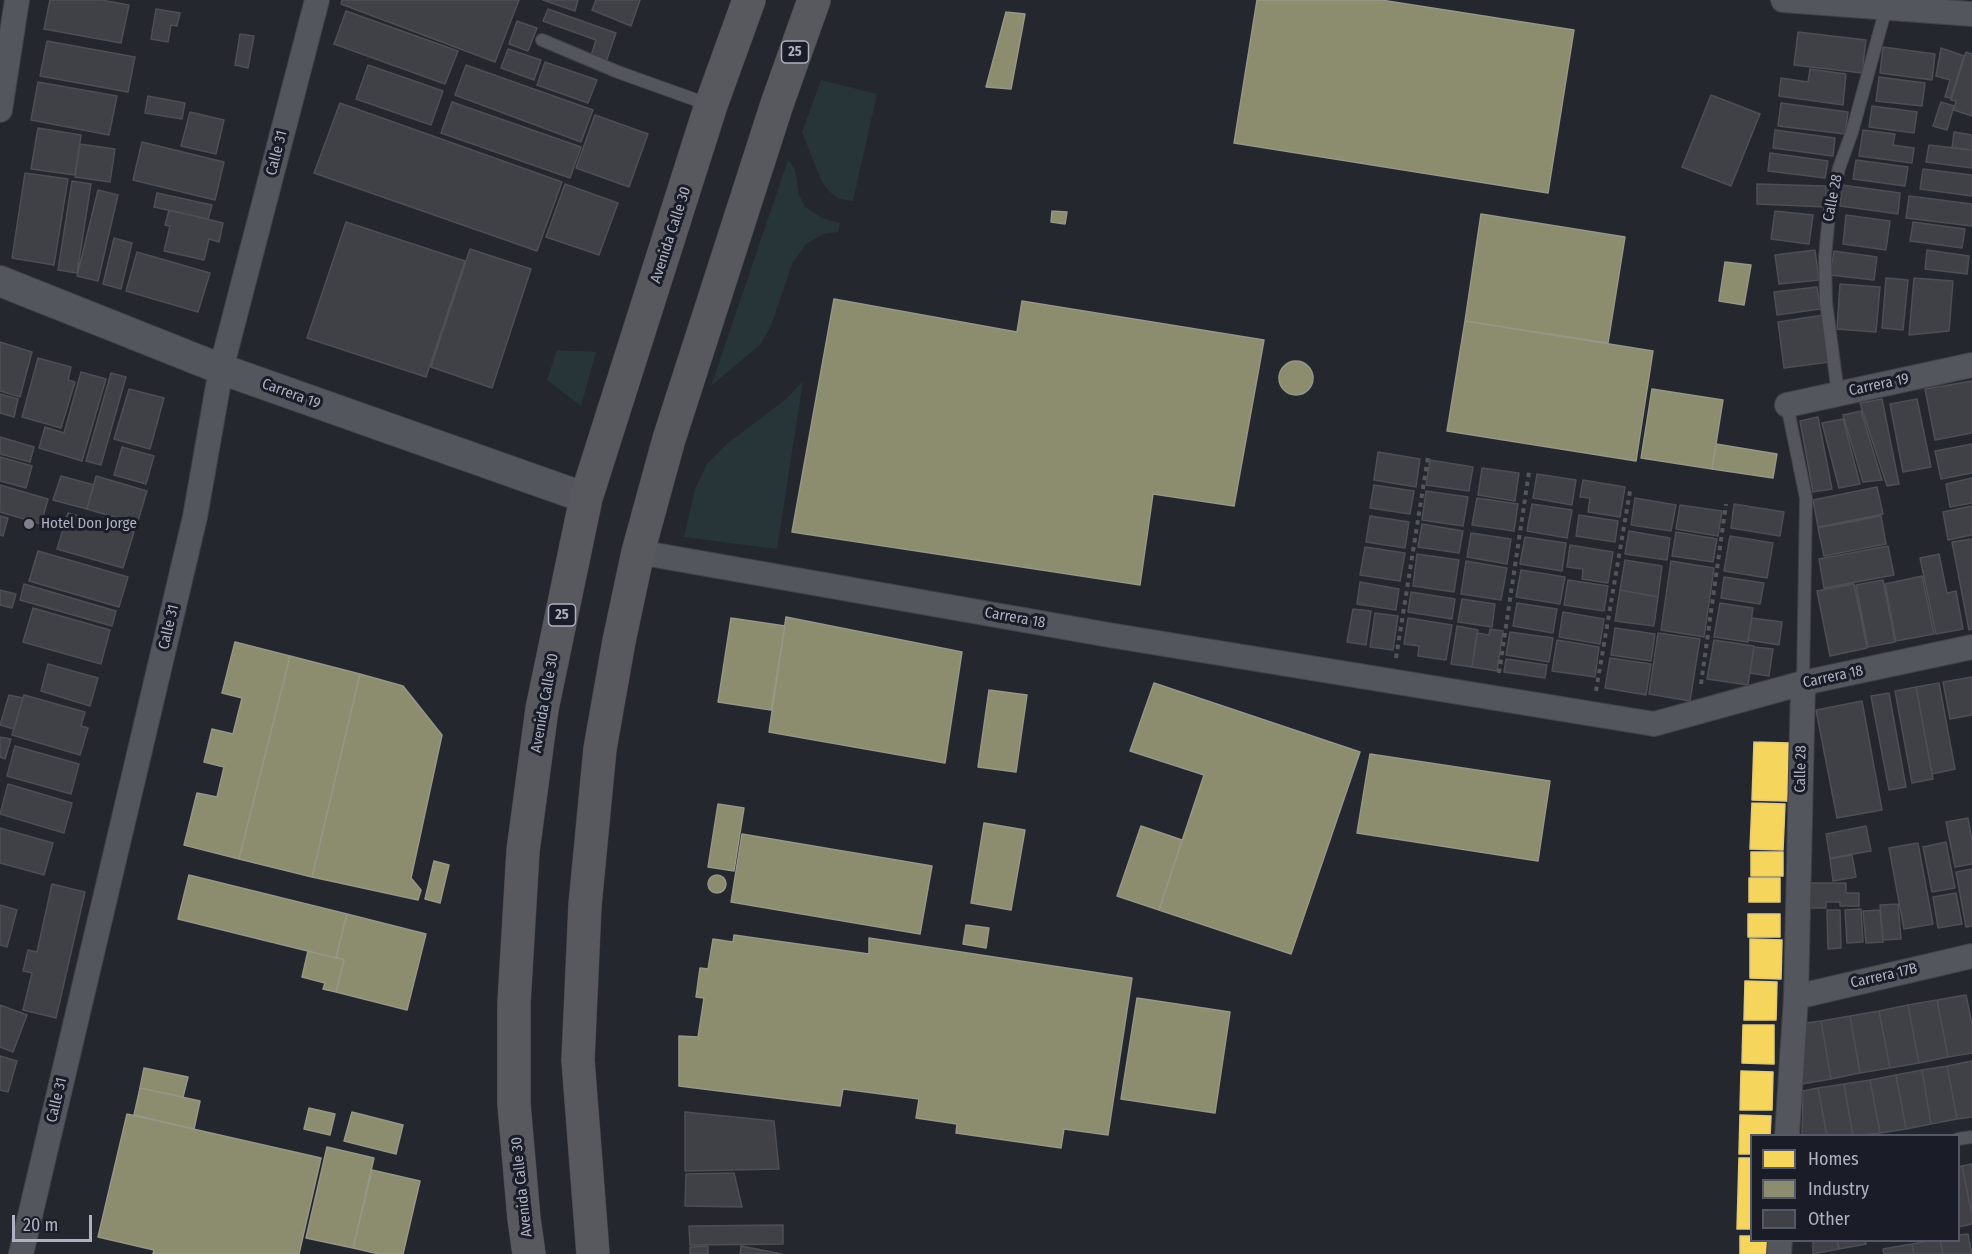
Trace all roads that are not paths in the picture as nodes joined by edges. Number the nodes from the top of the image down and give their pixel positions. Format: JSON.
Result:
{"nodes":[{"id":1,"x":17,"y":0,"type":"edge"},
{"id":2,"x":316,"y":0,"type":"edge"},
{"id":3,"x":749,"y":0,"type":"edge"},
{"id":4,"x":814,"y":0,"type":"edge"},
{"id":5,"x":1783,"y":0,"type":"edge"},
{"id":6,"x":1886,"y":8,"type":"junction"},
{"id":7,"x":1972,"y":14,"type":"edge"},
{"id":8,"x":542,"y":40,"type":"dead end"},
{"id":9,"x":711,"y":105,"type":"junction"},
{"id":10,"x":0,"y":110,"type":"edge"},
{"id":11,"x":0,"y":281,"type":"edge"},
{"id":12,"x":1972,"y":365,"type":"edge"},
{"id":13,"x":221,"y":369,"type":"junction"},
{"id":14,"x":1838,"y":394,"type":"junction"},
{"id":15,"x":1787,"y":405,"type":"joint"},
{"id":16,"x":586,"y":498,"type":"junction"},
{"id":17,"x":638,"y":552,"type":"junction"},
{"id":18,"x":1972,"y":648,"type":"edge"},
{"id":19,"x":1803,"y":683,"type":"junction"},
{"id":20,"x":1972,"y":956,"type":"edge"},
{"id":21,"x":1796,"y":997,"type":"junction"},
{"id":22,"x":1787,"y":1134,"type":"edge"},
{"id":23,"x":21,"y":1254,"type":"edge"},
{"id":24,"x":529,"y":1254,"type":"edge"},
{"id":25,"x":592,"y":1254,"type":"edge"}],
"edges":[{"from":1,"to":10,"type":"street"},
{"from":2,"to":13,"type":"street","name":"Calle 31"},
{"from":3,"to":9,"type":"highway","name":"Avenida Calle 30","number":"25"},
{"from":4,"to":17,"type":"highway","number":"25"},
{"from":5,"to":6,"type":"street"},
{"from":6,"to":7,"type":"street"},
{"from":6,"to":14,"type":"lane","name":"Calle 28"},
{"from":8,"to":9,"type":"lane"},
{"from":9,"to":16,"type":"highway","name":"Avenida Calle 30","number":"25"},
{"from":11,"to":13,"type":"street","name":"Carrera 19"},
{"from":12,"to":14,"type":"street","name":"Carrera 19"},
{"from":13,"to":16,"type":"street","name":"Carrera 19"},
{"from":13,"to":23,"type":"street","name":"Calle 31"},
{"from":14,"to":15,"type":"street","name":"Carrera 19"},
{"from":15,"to":19,"type":"lane","name":"Calle 28"},
{"from":16,"to":24,"type":"highway","name":"Avenida Calle 30","number":"25"},
{"from":17,"to":19,"type":"street","name":"Carrera 18"},
{"from":17,"to":25,"type":"highway","number":"25"},
{"from":18,"to":19,"type":"street","name":"Carrera 18"},
{"from":19,"to":21,"type":"street","name":"Calle 28"},
{"from":20,"to":21,"type":"street","name":"Carrera 17B"},
{"from":21,"to":22,"type":"street","name":"Calle 28"}]}
